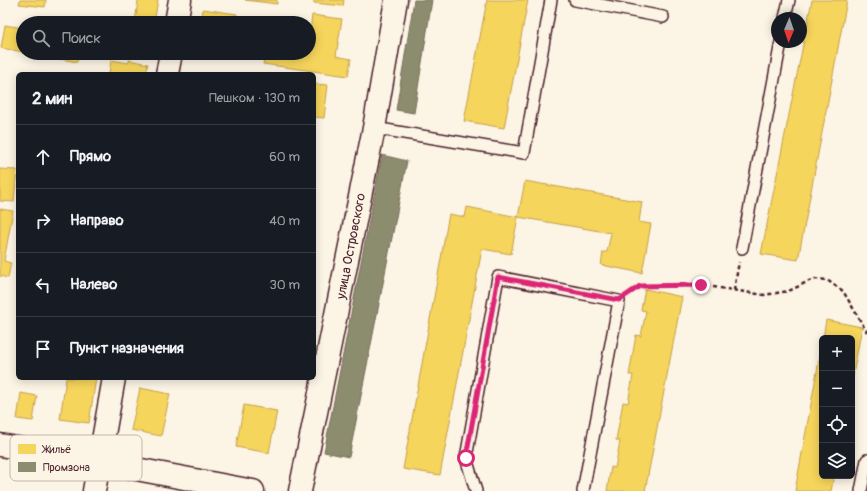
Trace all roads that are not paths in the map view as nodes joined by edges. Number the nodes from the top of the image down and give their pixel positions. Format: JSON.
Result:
{"nodes":[{"id":1,"x":180,"y":0,"type":"edge"},
{"id":2,"x":396,"y":0,"type":"edge"},
{"id":3,"x":551,"y":0,"type":"edge"},
{"id":4,"x":575,"y":0,"type":"edge"},
{"id":5,"x":789,"y":0,"type":"edge"},
{"id":6,"x":786,"y":12,"type":"edge"},
{"id":7,"x":177,"y":16,"type":"edge"},
{"id":8,"x":663,"y":16,"type":"dead end"},
{"id":9,"x":780,"y":48,"type":"edge"},
{"id":10,"x":170,"y":60,"type":"edge"},
{"id":11,"x":167,"y":72,"type":"edge"},
{"id":12,"x":374,"y":128,"type":"junction"},
{"id":13,"x":742,"y":248,"type":"road end"},
{"id":14,"x":114,"y":380,"type":"edge"},
{"id":15,"x":104,"y":435,"type":"edge"},
{"id":16,"x":0,"y":445,"type":"edge"},
{"id":17,"x":10,"y":447,"type":"edge"},
{"id":18,"x":867,"y":460,"type":"edge"},
{"id":19,"x":142,"y":470,"type":"edge"},
{"id":20,"x":96,"y":481,"type":"edge"},
{"id":21,"x":94,"y":491,"type":"edge"},
{"id":22,"x":253,"y":491,"type":"edge"},
{"id":23,"x":300,"y":491,"type":"edge"},
{"id":24,"x":476,"y":491,"type":"edge"},
{"id":25,"x":583,"y":491,"type":"edge"},
{"id":26,"x":861,"y":491,"type":"edge"}],
"edges":[{"from":1,"to":7,"type":"street"},
{"from":2,"to":12,"type":"street","name":"улица Островского"},
{"from":3,"to":12,"type":"lane"},
{"from":4,"to":8,"type":"lane"},
{"from":5,"to":6,"type":"lane"},
{"from":9,"to":13,"type":"lane"},
{"from":10,"to":11,"type":"street"},
{"from":12,"to":23,"type":"street","name":"улица Островского"},
{"from":14,"to":15,"type":"street"},
{"from":16,"to":17,"type":"street"},
{"from":18,"to":26,"type":"lane"},
{"from":19,"to":22,"type":"street"},
{"from":20,"to":21,"type":"street"},
{"from":24,"to":25,"type":"lane"}]}
